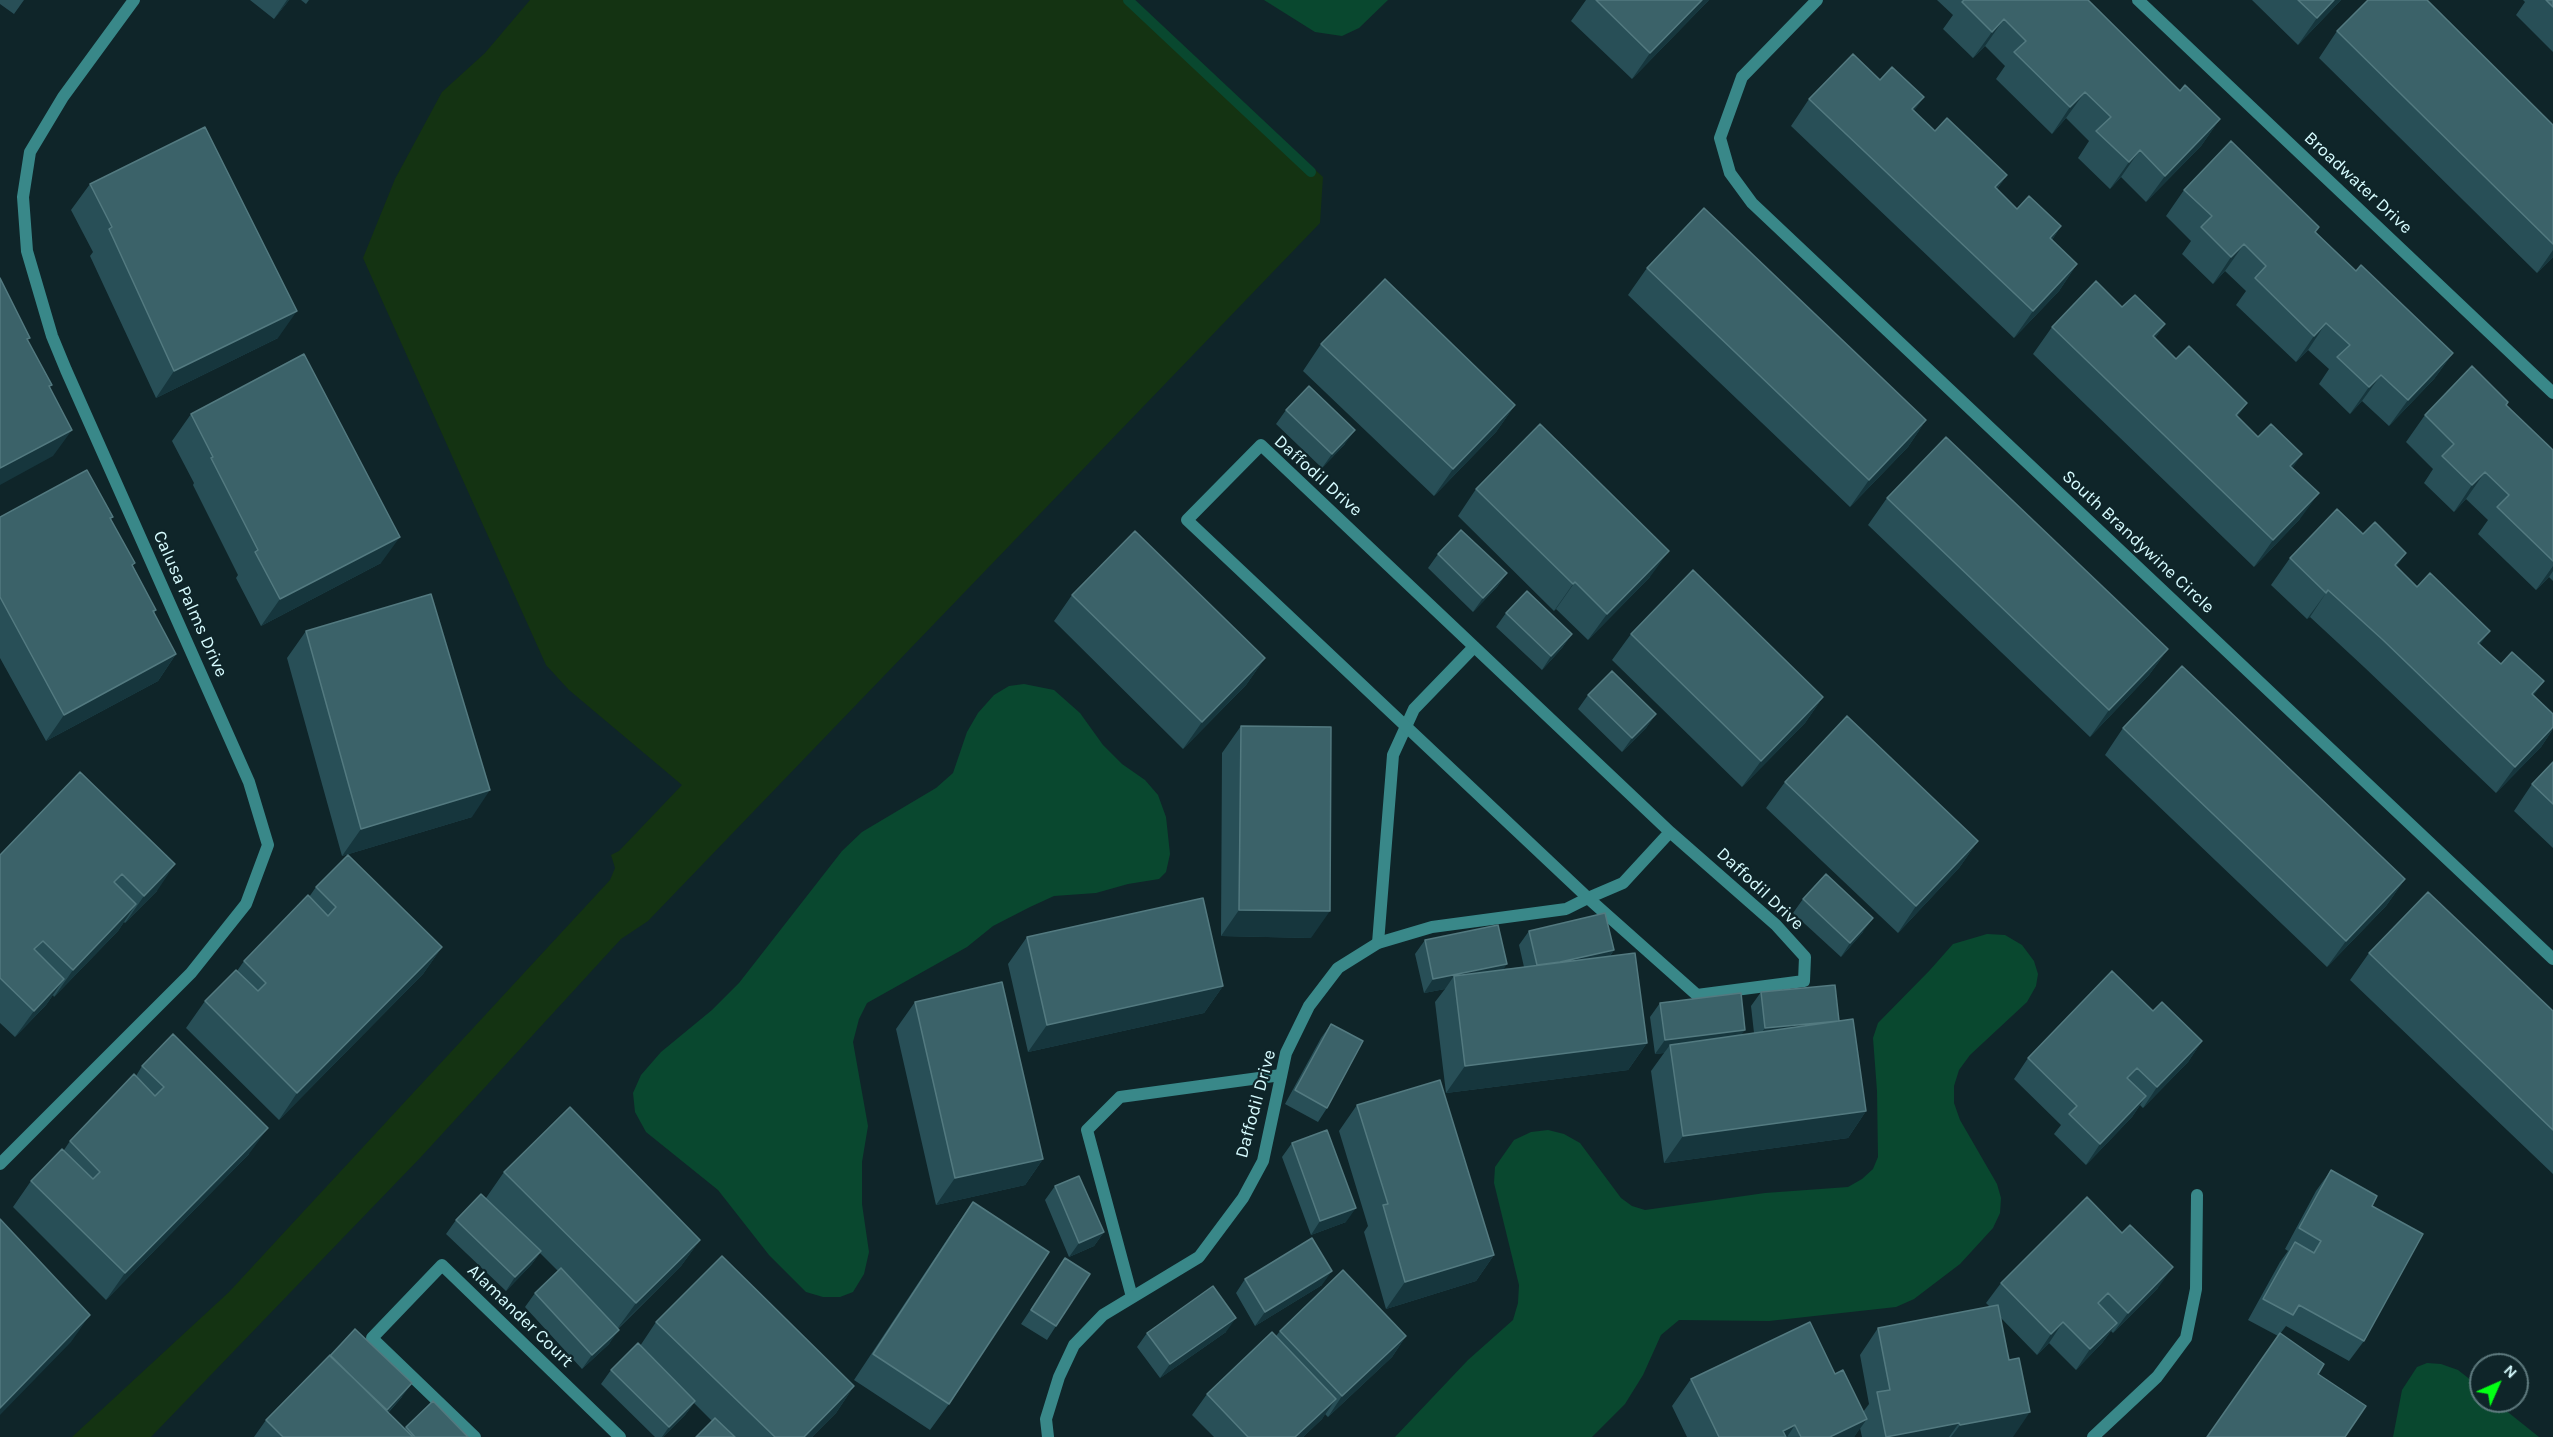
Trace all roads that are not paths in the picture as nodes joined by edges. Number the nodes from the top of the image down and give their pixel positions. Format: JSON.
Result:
{"nodes":[{"id":1,"x":134,"y":0,"type":"edge"},
{"id":2,"x":1817,"y":0,"type":"edge"},
{"id":3,"x":2138,"y":0,"type":"edge"},
{"id":4,"x":2553,"y":393,"type":"edge"},
{"id":5,"x":1474,"y":646,"type":"junction"},
{"id":6,"x":1405,"y":727,"type":"junction"},
{"id":7,"x":1671,"y":832,"type":"junction"},
{"id":8,"x":1588,"y":898,"type":"junction"},
{"id":9,"x":1378,"y":943,"type":"junction"},
{"id":10,"x":2553,"y":958,"type":"edge"},
{"id":11,"x":1281,"y":1075,"type":"junction"},
{"id":12,"x":0,"y":1164,"type":"edge"},
{"id":13,"x":2197,"y":1195,"type":"dead end"},
{"id":14,"x":1131,"y":1297,"type":"junction"},
{"id":15,"x":475,"y":1437,"type":"edge"},
{"id":16,"x":620,"y":1437,"type":"edge"},
{"id":17,"x":1048,"y":1437,"type":"edge"},
{"id":18,"x":2093,"y":1437,"type":"edge"}],
"edges":[{"from":1,"to":12,"type":"street","name":"Calusa Palms Drive"},
{"from":2,"to":10,"type":"street","name":"South Brandywine Circle"},
{"from":3,"to":4,"type":"street","name":"Broadwater Drive"},
{"from":5,"to":6,"type":"street"},
{"from":5,"to":6,"type":"street","name":"Daffodil Drive"},
{"from":5,"to":7,"type":"street","name":"Daffodil Drive"},
{"from":6,"to":8,"type":"street","name":"Daffodil Drive"},
{"from":6,"to":9,"type":"street"},
{"from":7,"to":8,"type":"street","name":"Daffodil Drive"},
{"from":7,"to":8,"type":"street","name":"Daffodil Drive"},
{"from":8,"to":9,"type":"street","name":"Daffodil Drive"},
{"from":9,"to":11,"type":"street","name":"Daffodil Drive"},
{"from":11,"to":14,"type":"street","name":"Daffodil Drive"},
{"from":11,"to":14,"type":"street"},
{"from":13,"to":18,"type":"street"},
{"from":14,"to":17,"type":"street","name":"Daffodil Drive"},
{"from":15,"to":16,"type":"street","name":"Alamander Court"}]}
